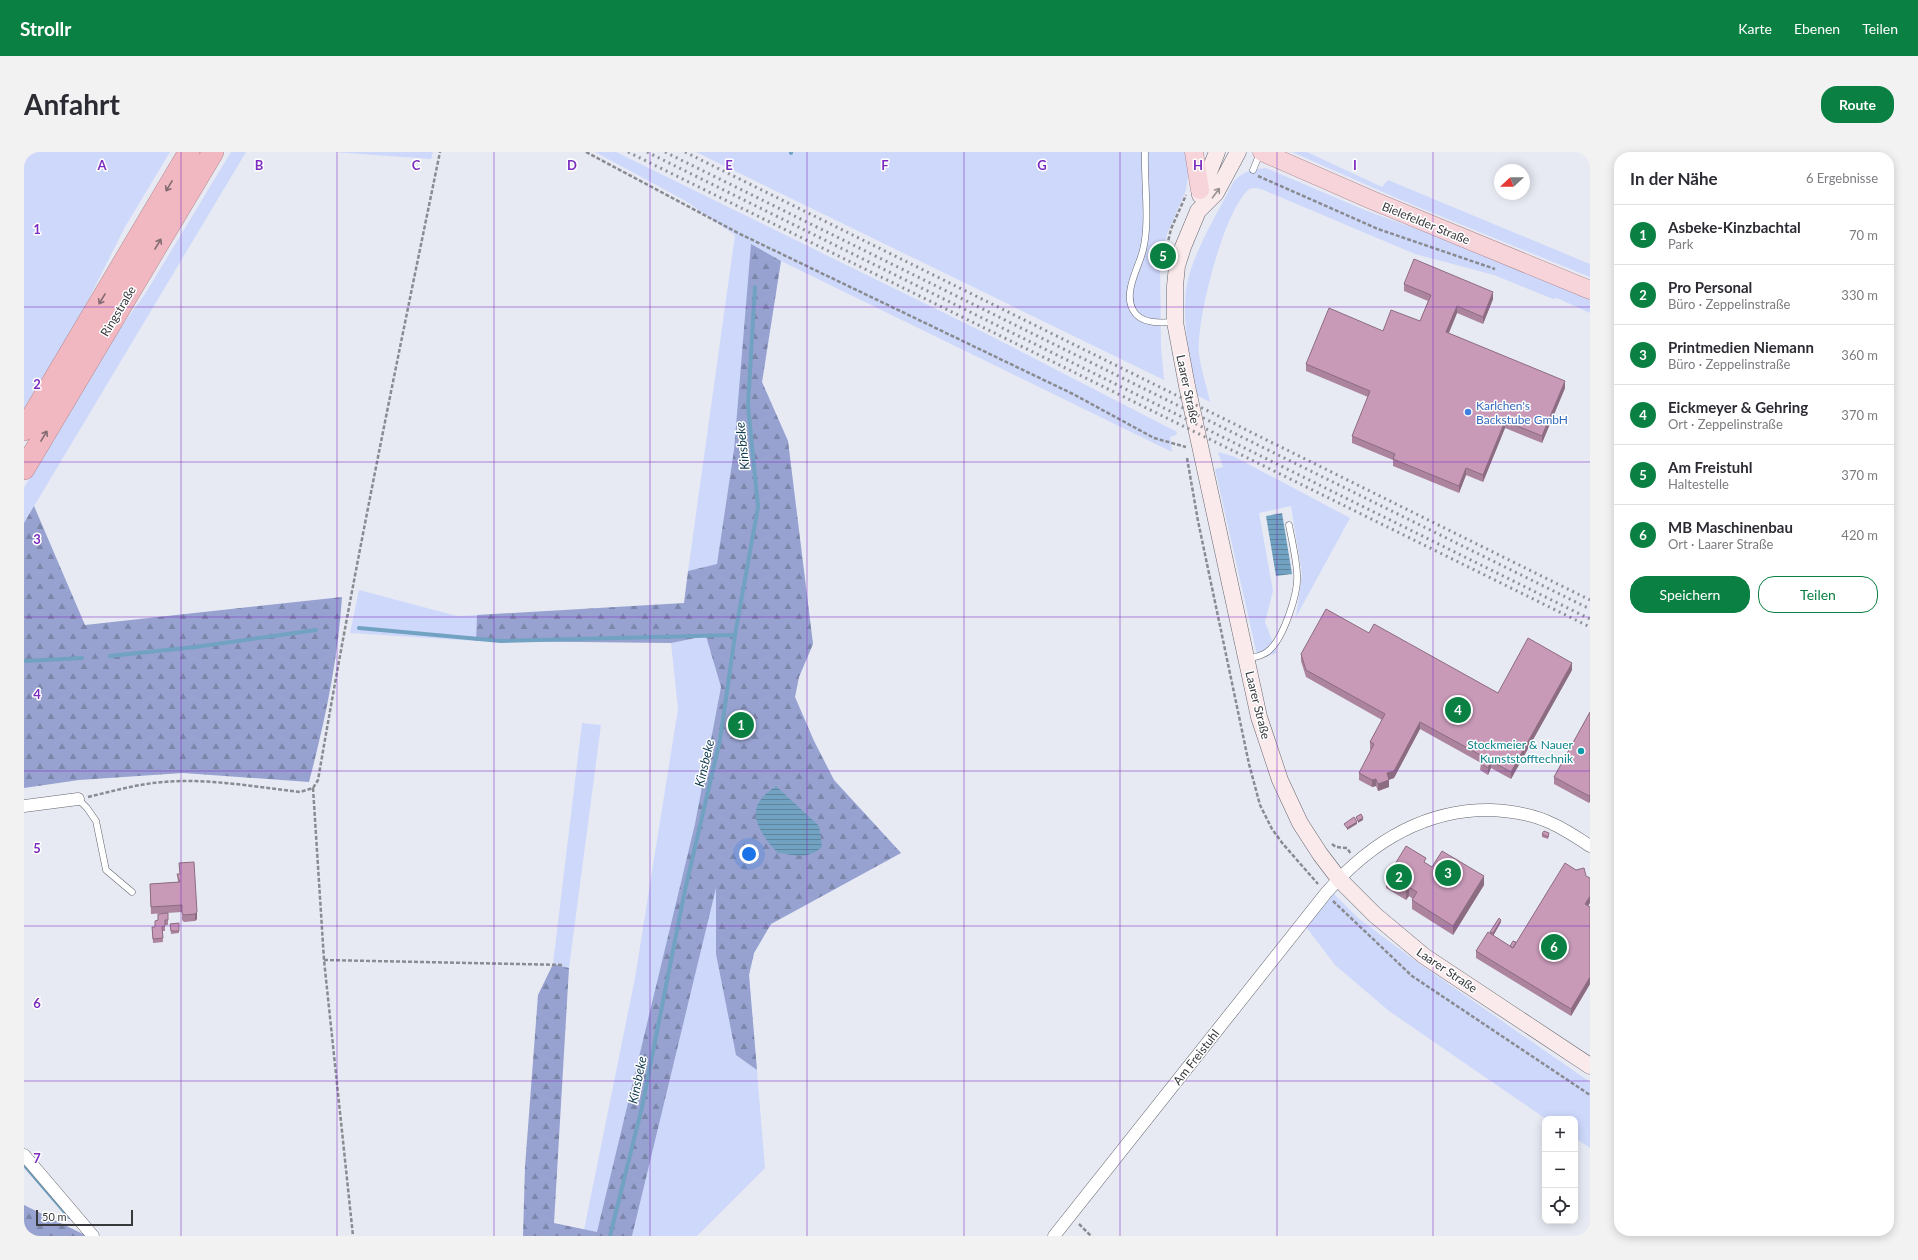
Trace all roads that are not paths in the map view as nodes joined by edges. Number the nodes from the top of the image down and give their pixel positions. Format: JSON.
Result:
{"nodes":[{"id":1,"x":189,"y":152,"type":"edge"},
{"id":2,"x":213,"y":152,"type":"edge"},
{"id":3,"x":1145,"y":152,"type":"edge"},
{"id":4,"x":1194,"y":152,"type":"edge"},
{"id":5,"x":1217,"y":152,"type":"edge"},
{"id":6,"x":1238,"y":152,"type":"edge"},
{"id":7,"x":1261,"y":152,"type":"edge"},
{"id":8,"x":1253,"y":170,"type":"road end"},
{"id":9,"x":1200,"y":190,"type":"junction"},
{"id":10,"x":1198,"y":210,"type":"junction"},
{"id":11,"x":1590,"y":290,"type":"edge"},
{"id":12,"x":1175,"y":322,"type":"junction"},
{"id":13,"x":24,"y":430,"type":"edge"},
{"id":14,"x":24,"y":469,"type":"edge"},
{"id":15,"x":1289,"y":525,"type":"dead end"},
{"id":16,"x":1247,"y":660,"type":"junction"},
{"id":17,"x":78,"y":799,"type":"joint"},
{"id":18,"x":24,"y":806,"type":"edge"},
{"id":19,"x":1590,"y":846,"type":"edge"},
{"id":20,"x":1339,"y":879,"type":"junction"},
{"id":21,"x":132,"y":892,"type":"dead end"},
{"id":22,"x":1590,"y":1066,"type":"edge"},
{"id":23,"x":24,"y":1155,"type":"edge"},
{"id":24,"x":93,"y":1236,"type":"edge"},
{"id":25,"x":1054,"y":1236,"type":"edge"}],
"edges":[{"from":1,"to":13,"type":"highway","name":"Ringstraße","one_way":true},
{"from":14,"to":2,"type":"highway","name":"Ringstraße","one_way":true},
{"from":3,"to":12,"type":"lane"},
{"from":4,"to":9,"type":"main road"},
{"from":5,"to":9,"type":"main road","name":"Laarer Straße"},
{"from":10,"to":6,"type":"main road","name":"Laarer Straße","one_way":true},
{"from":7,"to":8,"type":"lane"},
{"from":7,"to":11,"type":"main road","name":"Bielefelder Straße"},
{"from":9,"to":10,"type":"main road","name":"Laarer Straße"},
{"from":10,"to":12,"type":"main road","name":"Laarer Straße"},
{"from":12,"to":16,"type":"main road","name":"Laarer Straße"},
{"from":15,"to":16,"type":"lane"},
{"from":16,"to":20,"type":"main road","name":"Laarer Straße"},
{"from":17,"to":18,"type":"street"},
{"from":17,"to":21,"type":"lane"},
{"from":19,"to":20,"type":"street","name":"Am Freistuhl"},
{"from":20,"to":22,"type":"main road","name":"Laarer Straße"},
{"from":20,"to":25,"type":"street","name":"Am Freistuhl"},
{"from":23,"to":24,"type":"street"}]}
